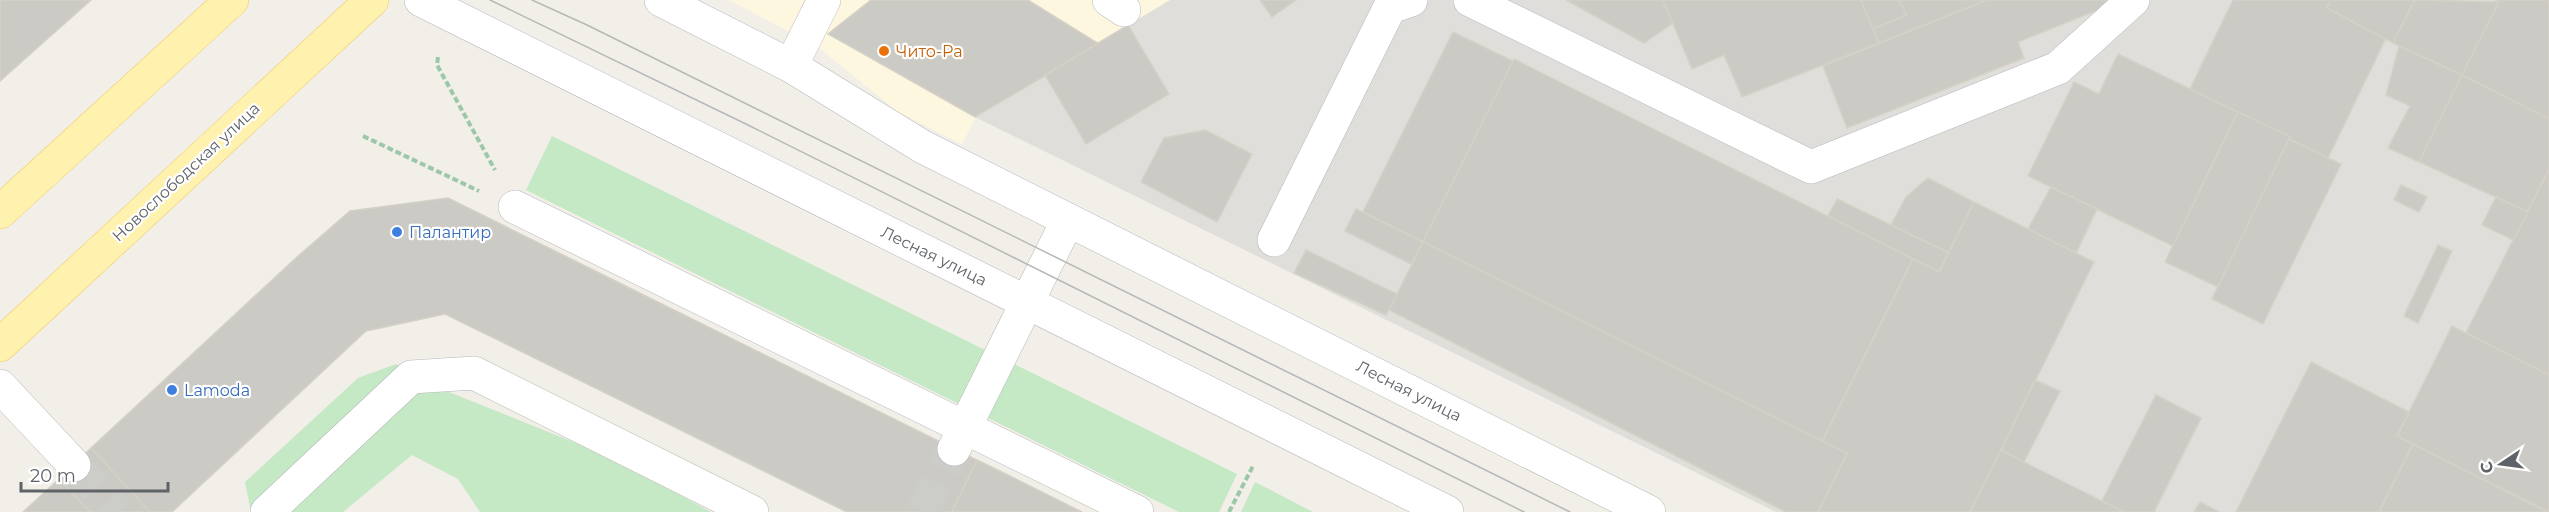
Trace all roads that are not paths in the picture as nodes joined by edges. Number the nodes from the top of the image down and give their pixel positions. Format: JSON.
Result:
{"nodes":[{"id":1,"x":232,"y":0,"type":"edge"},
{"id":2,"x":372,"y":0,"type":"edge"},
{"id":3,"x":421,"y":0,"type":"edge"},
{"id":4,"x":661,"y":0,"type":"edge"},
{"id":5,"x":824,"y":0,"type":"edge"},
{"id":6,"x":1411,"y":0,"type":"edge"},
{"id":7,"x":1470,"y":0,"type":"edge"},
{"id":8,"x":2133,"y":0,"type":"edge"},
{"id":9,"x":791,"y":66,"type":"junction"},
{"id":10,"x":515,"y":207,"type":"road end"},
{"id":11,"x":0,"y":212,"type":"edge"},
{"id":12,"x":1068,"y":220,"type":"junction"},
{"id":13,"x":1274,"y":240,"type":"dead end"},
{"id":14,"x":1027,"y":303,"type":"junction"},
{"id":15,"x":0,"y":345,"type":"edge"},
{"id":16,"x":0,"y":386,"type":"edge"},
{"id":17,"x":959,"y":438,"type":"junction"},
{"id":18,"x":74,"y":465,"type":"tunnel mouth"},
{"id":19,"x":267,"y":512,"type":"edge"},
{"id":20,"x":752,"y":512,"type":"edge"},
{"id":21,"x":1137,"y":512,"type":"edge"},
{"id":22,"x":1447,"y":512,"type":"edge"},
{"id":23,"x":1649,"y":512,"type":"edge"}],
"edges":[{"from":1,"to":11,"type":"main road"},
{"from":2,"to":15,"type":"main road","name":"Новослободская улица"},
{"from":3,"to":14,"type":"street","name":"Лесная улица"},
{"from":4,"to":9,"type":"street","name":"Лесная улица"},
{"from":5,"to":9,"type":"street"},
{"from":6,"to":13,"type":"street"},
{"from":7,"to":8,"type":"street"},
{"from":9,"to":12,"type":"street","name":"Лесная улица"},
{"from":10,"to":17,"type":"street"},
{"from":12,"to":14,"type":"street"},
{"from":12,"to":23,"type":"street","name":"Лесная улица"},
{"from":14,"to":17,"type":"street"},
{"from":14,"to":22,"type":"street","name":"Лесная улица"},
{"from":16,"to":18,"type":"street"},
{"from":17,"to":21,"type":"street"},
{"from":19,"to":20,"type":"street"}]}
